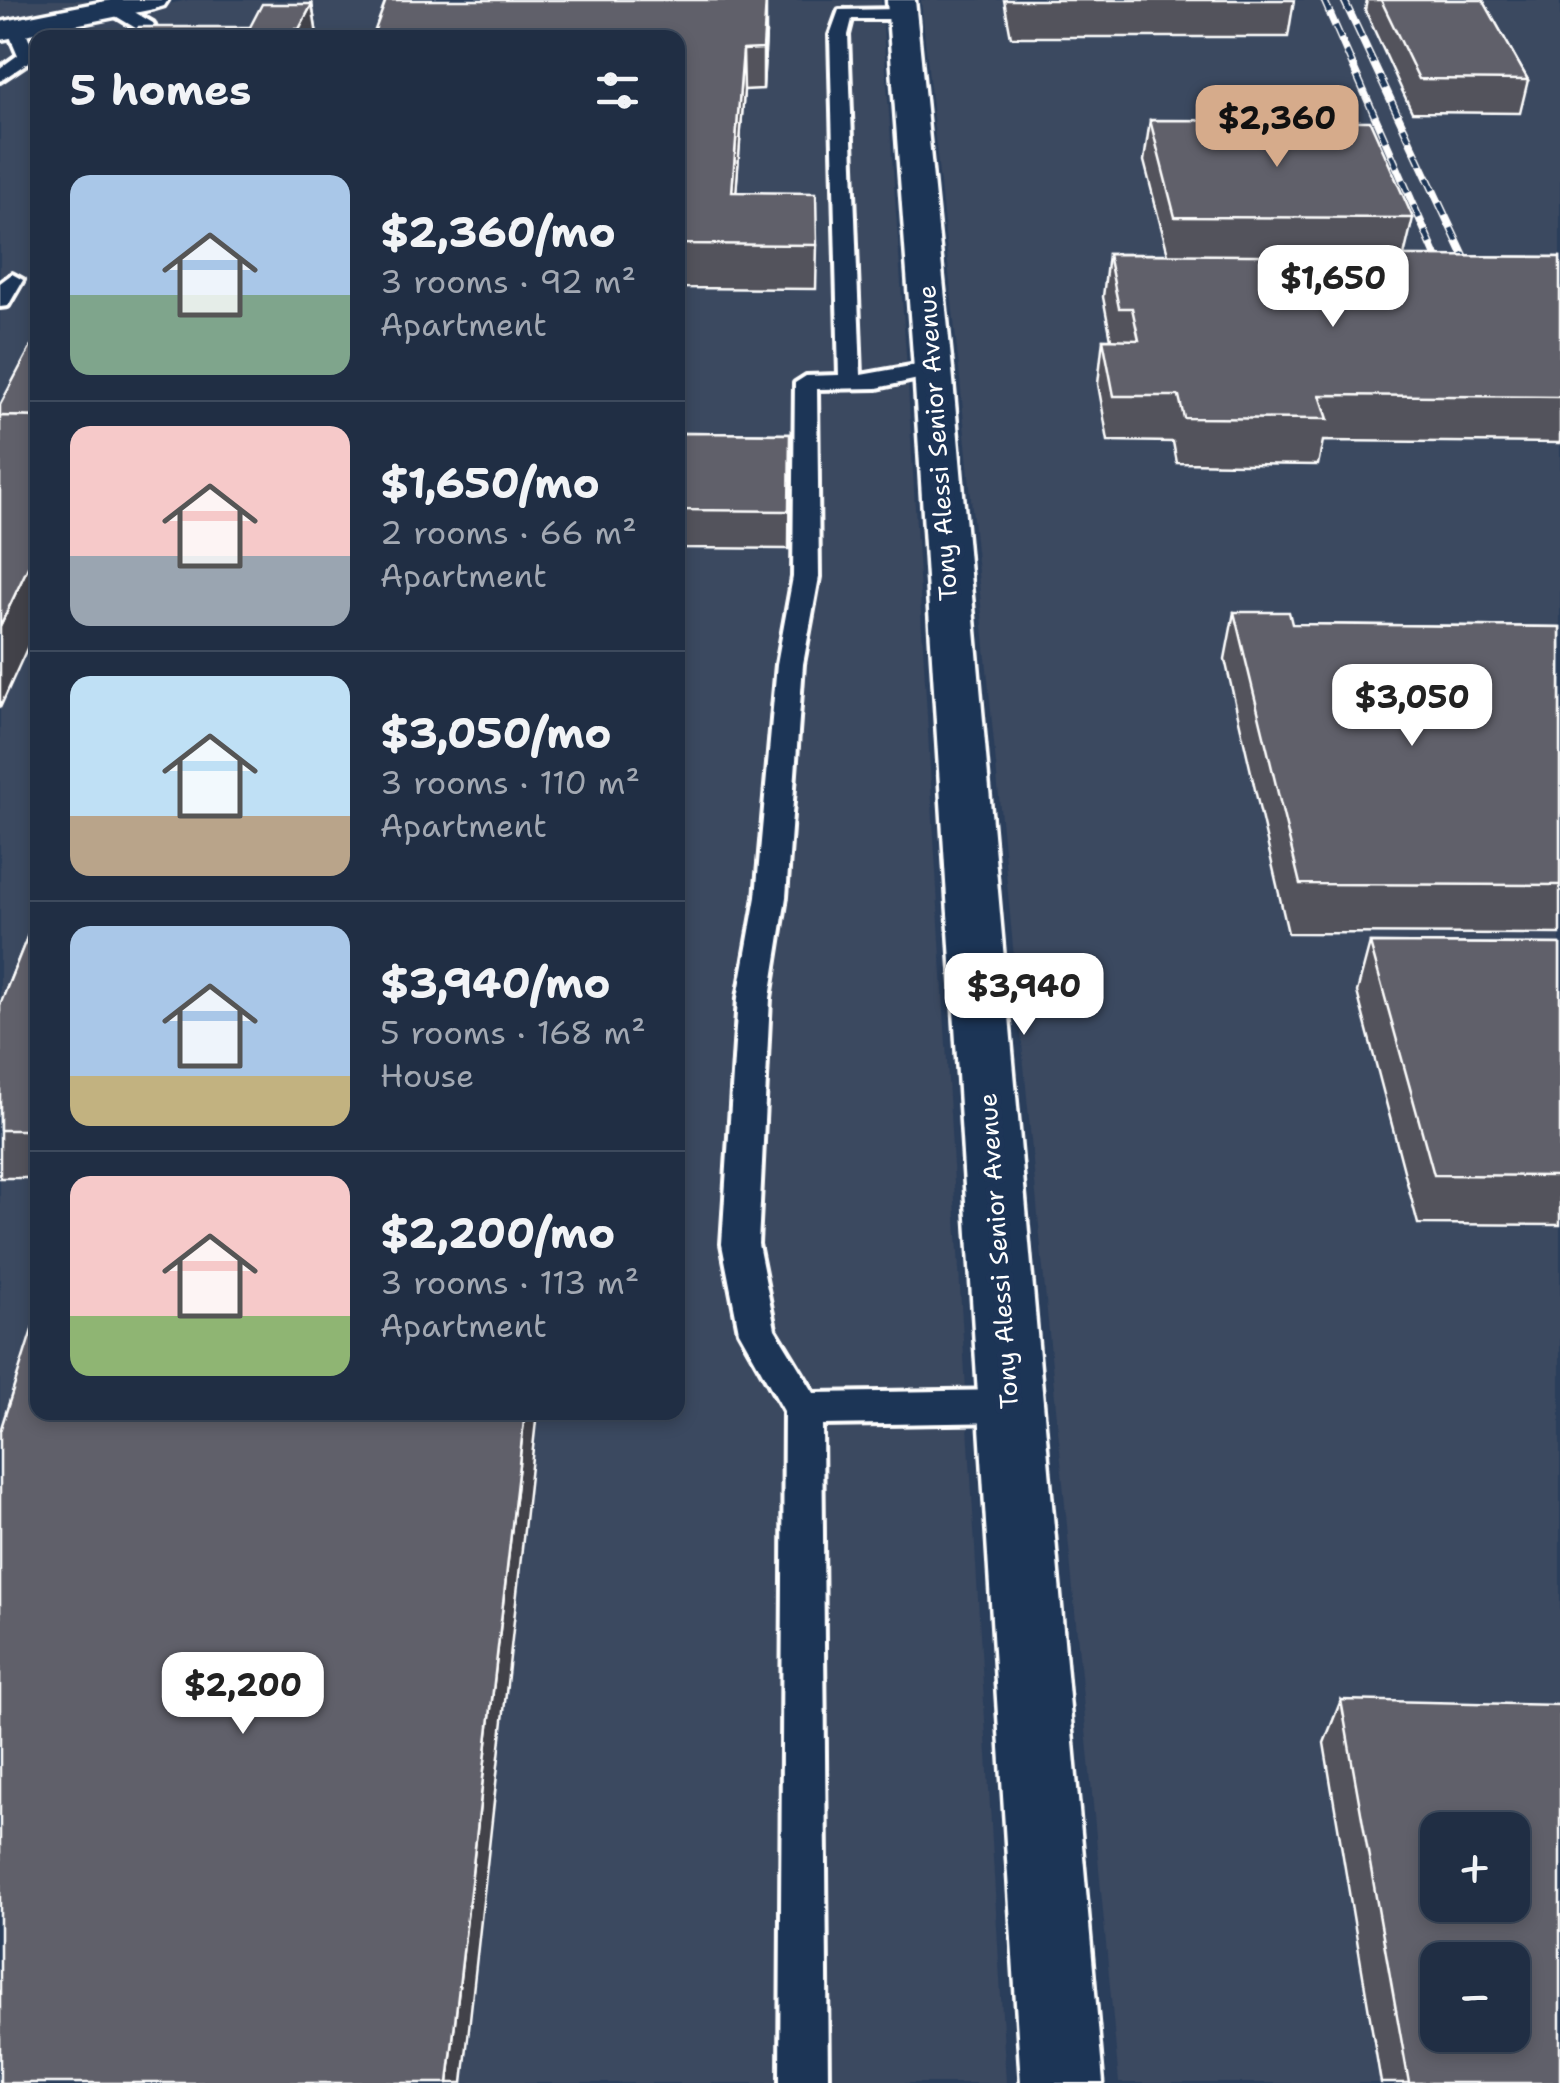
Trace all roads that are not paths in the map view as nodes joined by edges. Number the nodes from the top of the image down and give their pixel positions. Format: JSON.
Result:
{"nodes":[{"id":1,"x":154,"y":0,"type":"edge"},
{"id":2,"x":117,"y":4,"type":"edge"},
{"id":3,"x":902,"y":7,"type":"edge"},
{"id":4,"x":8,"y":30,"type":"edge"},
{"id":5,"x":148,"y":30,"type":"edge"},
{"id":6,"x":0,"y":76,"type":"edge"},
{"id":7,"x":12,"y":280,"type":"dead end"},
{"id":8,"x":0,"y":301,"type":"edge"},
{"id":9,"x":933,"y":369,"type":"junction"},
{"id":10,"x":850,"y":382,"type":"junction"},
{"id":11,"x":1010,"y":1406,"type":"junction"},
{"id":12,"x":803,"y":1409,"type":"junction"},
{"id":13,"x":804,"y":2083,"type":"edge"},
{"id":14,"x":1062,"y":2083,"type":"edge"}],
"edges":[{"from":1,"to":2,"type":"street"},
{"from":2,"to":4,"type":"street"},
{"from":2,"to":5,"type":"lane"},
{"from":3,"to":9,"type":"street","name":"Tony Alessi Senior Avenue"},
{"from":3,"to":10,"type":"lane"},
{"from":4,"to":6,"type":"lane"},
{"from":7,"to":8,"type":"lane"},
{"from":9,"to":10,"type":"lane"},
{"from":9,"to":11,"type":"street","name":"Tony Alessi Senior Avenue"},
{"from":10,"to":12,"type":"lane"},
{"from":11,"to":12,"type":"lane"},
{"from":11,"to":14,"type":"street","name":"Tony Alessi Senior Avenue"},
{"from":12,"to":13,"type":"lane"}]}
